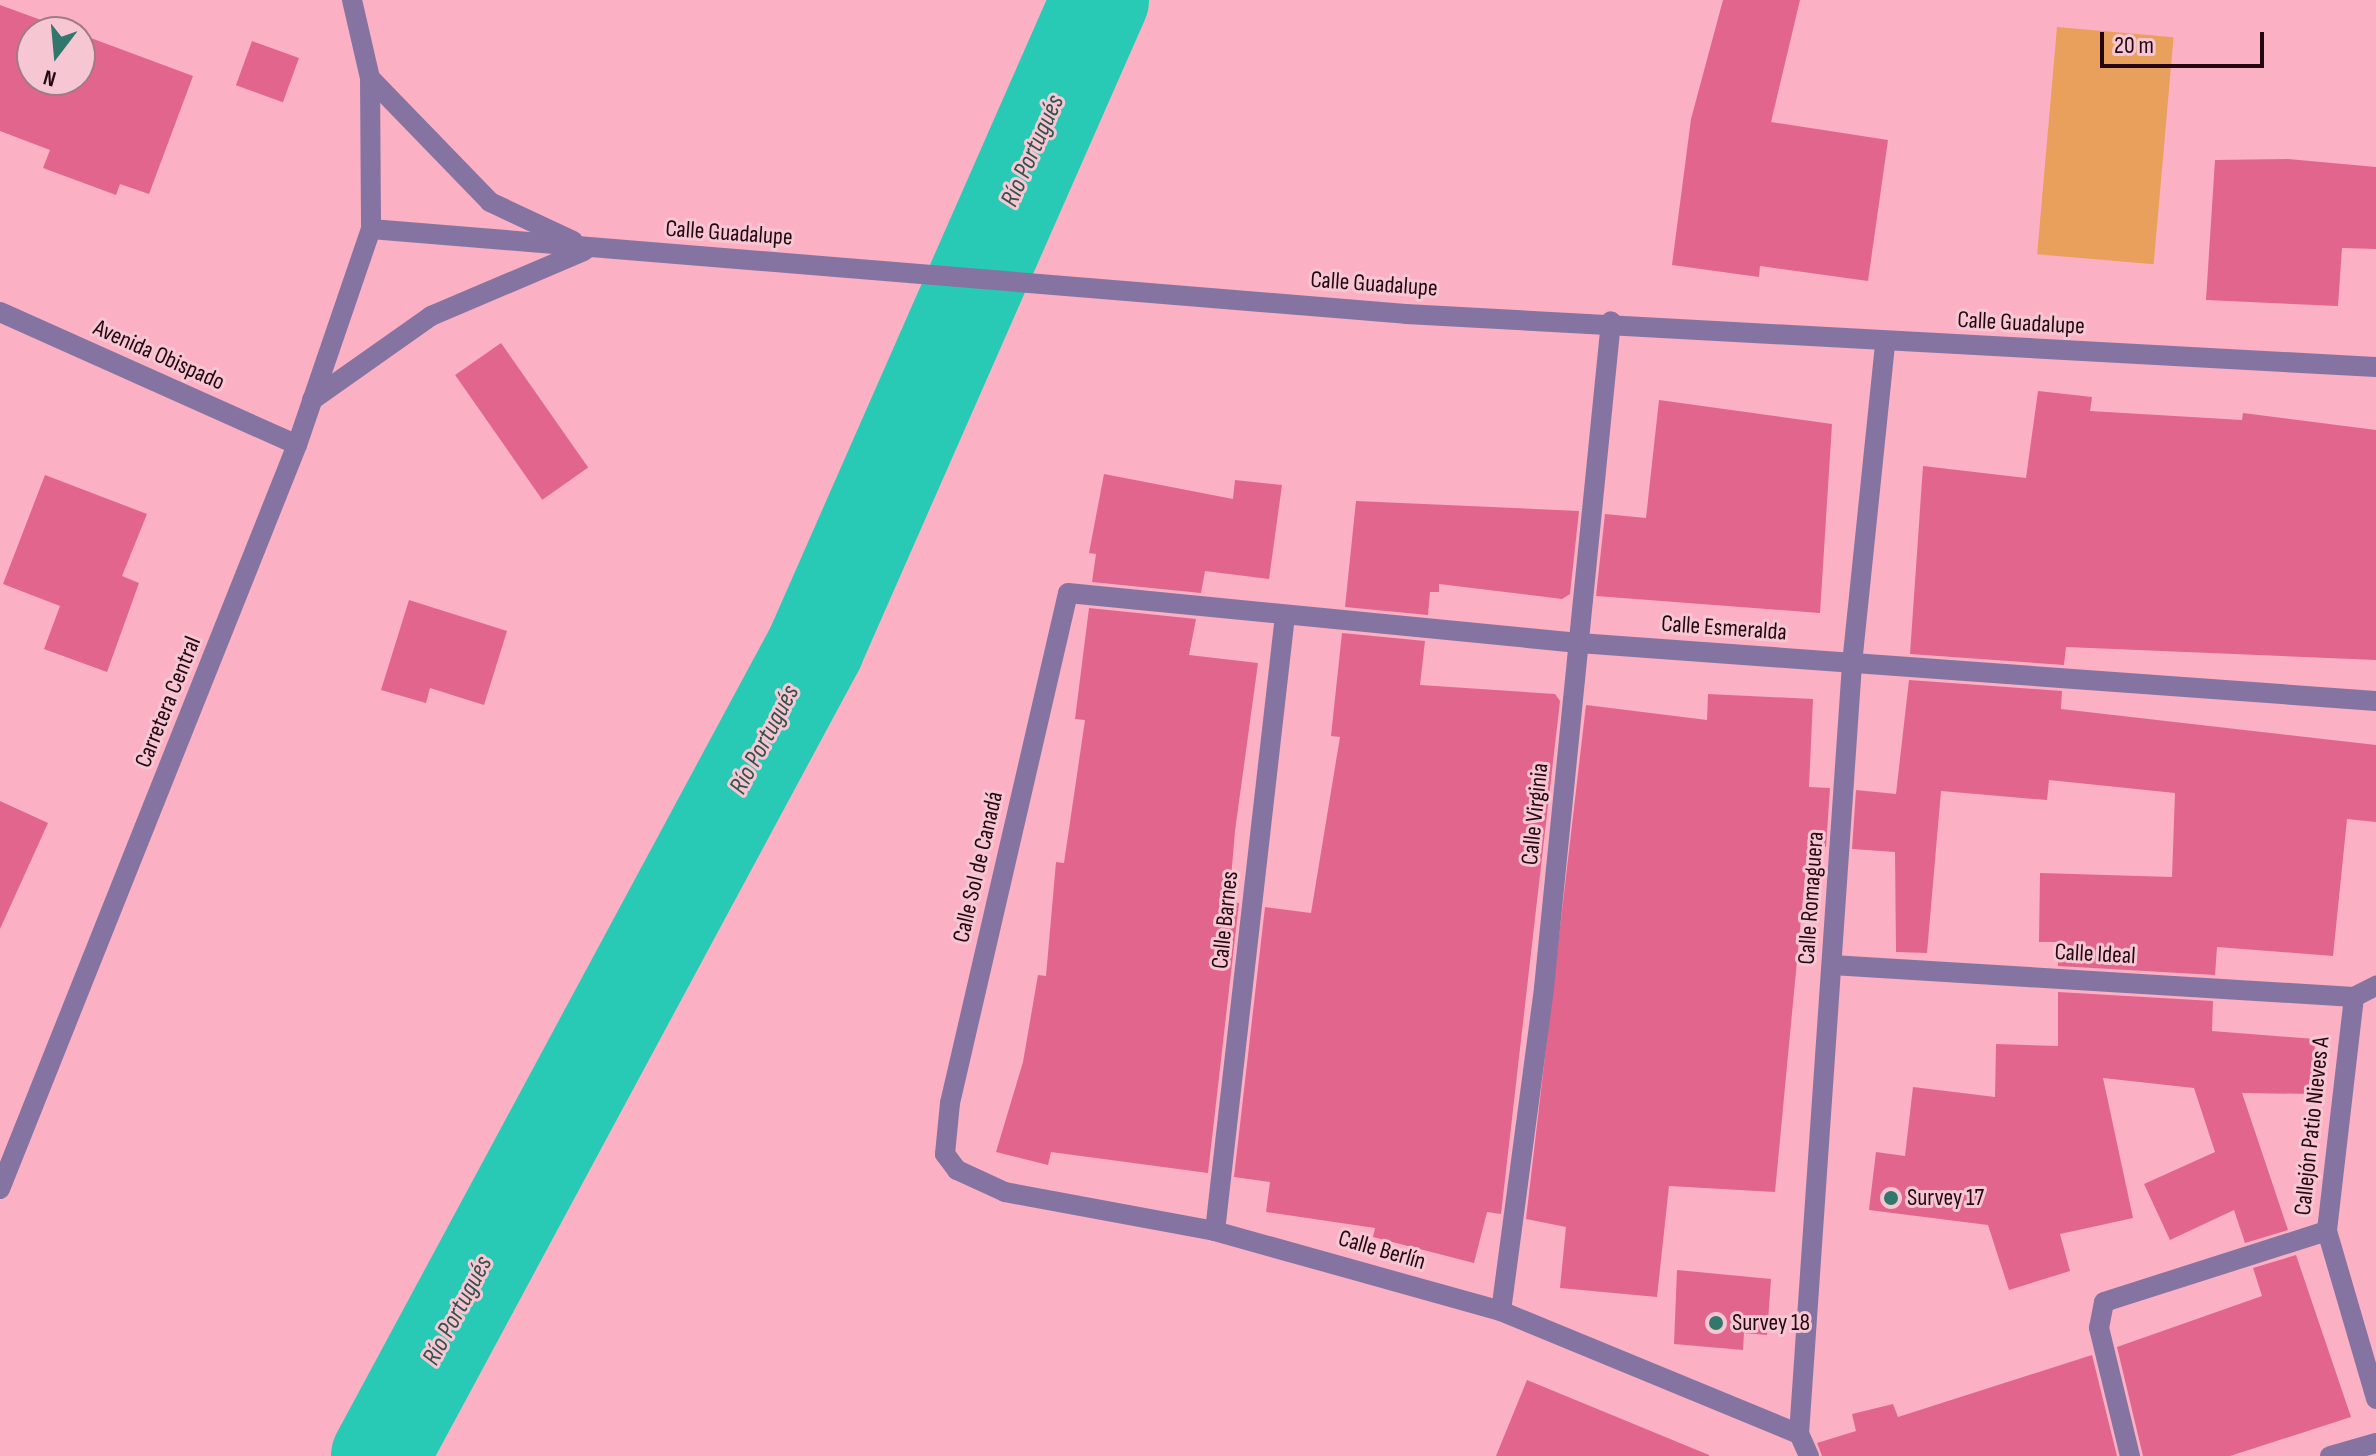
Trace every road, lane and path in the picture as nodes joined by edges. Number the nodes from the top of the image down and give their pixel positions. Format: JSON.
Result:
{"nodes":[{"id":1,"x":352,"y":0,"type":"edge"},
{"id":2,"x":370,"y":78,"type":"junction"},
{"id":3,"x":371,"y":229,"type":"junction"},
{"id":4,"x":591,"y":249,"type":"junction"},
{"id":5,"x":0,"y":312,"type":"edge"},
{"id":6,"x":1611,"y":321,"type":"junction"},
{"id":7,"x":1885,"y":343,"type":"junction"},
{"id":8,"x":2376,"y":367,"type":"edge"},
{"id":9,"x":312,"y":400,"type":"junction"},
{"id":10,"x":297,"y":445,"type":"junction"},
{"id":11,"x":1068,"y":593,"type":"joint"},
{"id":12,"x":1285,"y":616,"type":"junction"},
{"id":13,"x":1579,"y":643,"type":"junction"},
{"id":14,"x":1852,"y":664,"type":"junction"},
{"id":15,"x":2376,"y":701,"type":"edge"},
{"id":16,"x":1832,"y":965,"type":"junction"},
{"id":17,"x":2376,"y":986,"type":"edge"},
{"id":18,"x":2354,"y":997,"type":"junction"},
{"id":19,"x":945,"y":1154,"type":"joint"},
{"id":20,"x":0,"y":1189,"type":"edge"},
{"id":21,"x":1215,"y":1231,"type":"junction"},
{"id":22,"x":2327,"y":1231,"type":"junction"},
{"id":23,"x":1501,"y":1311,"type":"junction"},
{"id":24,"x":2376,"y":1399,"type":"edge"},
{"id":25,"x":1799,"y":1434,"type":"junction"},
{"id":26,"x":2376,"y":1443,"type":"edge"},
{"id":27,"x":1809,"y":1456,"type":"edge"},
{"id":28,"x":2130,"y":1456,"type":"edge"},
{"id":29,"x":2330,"y":1456,"type":"edge"}],
"edges":[{"from":1,"to":2,"type":"street","name":"Carretera Central"},
{"from":2,"to":3,"type":"street","name":"Carretera Central"},
{"from":2,"to":4,"type":"street"},
{"from":3,"to":4,"type":"street","name":"Calle Guadalupe"},
{"from":3,"to":9,"type":"street","name":"Carretera Central"},
{"from":4,"to":6,"type":"street","name":"Calle Guadalupe"},
{"from":4,"to":9,"type":"street"},
{"from":5,"to":10,"type":"street","name":"Avenida Obispado"},
{"from":6,"to":7,"type":"street","name":"Calle Guadalupe"},
{"from":6,"to":13,"type":"street","name":"Calle Virginia"},
{"from":7,"to":8,"type":"street","name":"Calle Guadalupe"},
{"from":7,"to":14,"type":"street","name":"Calle Romaguera"},
{"from":9,"to":10,"type":"street","name":"Carretera Central"},
{"from":10,"to":20,"type":"street","name":"Carretera Central"},
{"from":11,"to":12,"type":"street","name":"Calle Esmeralda"},
{"from":11,"to":19,"type":"street","name":"Calle Sol de Canadá"},
{"from":12,"to":13,"type":"street","name":"Calle Esmeralda"},
{"from":12,"to":21,"type":"street","name":"Calle Barnes"},
{"from":13,"to":14,"type":"street","name":"Calle Esmeralda"},
{"from":13,"to":23,"type":"street","name":"Calle Virginia"},
{"from":14,"to":15,"type":"street","name":"Calle Esmeralda"},
{"from":14,"to":16,"type":"street","name":"Calle Romaguera"},
{"from":16,"to":18,"type":"street","name":"Calle Ideal"},
{"from":16,"to":25,"type":"street","name":"Calle Romaguera"},
{"from":17,"to":18,"type":"street"},
{"from":18,"to":22,"type":"street","name":"Callejón Patio Nieves A"},
{"from":19,"to":21,"type":"street","name":"Calle Berlín"},
{"from":21,"to":23,"type":"street","name":"Calle Berlín"},
{"from":22,"to":24,"type":"street","name":"Callejón Patio Nieves A"},
{"from":22,"to":28,"type":"street"},
{"from":23,"to":25,"type":"street","name":"Calle Berlín"},
{"from":25,"to":27,"type":"street","name":"Calle Romaguera"},
{"from":26,"to":29,"type":"street"}]}
